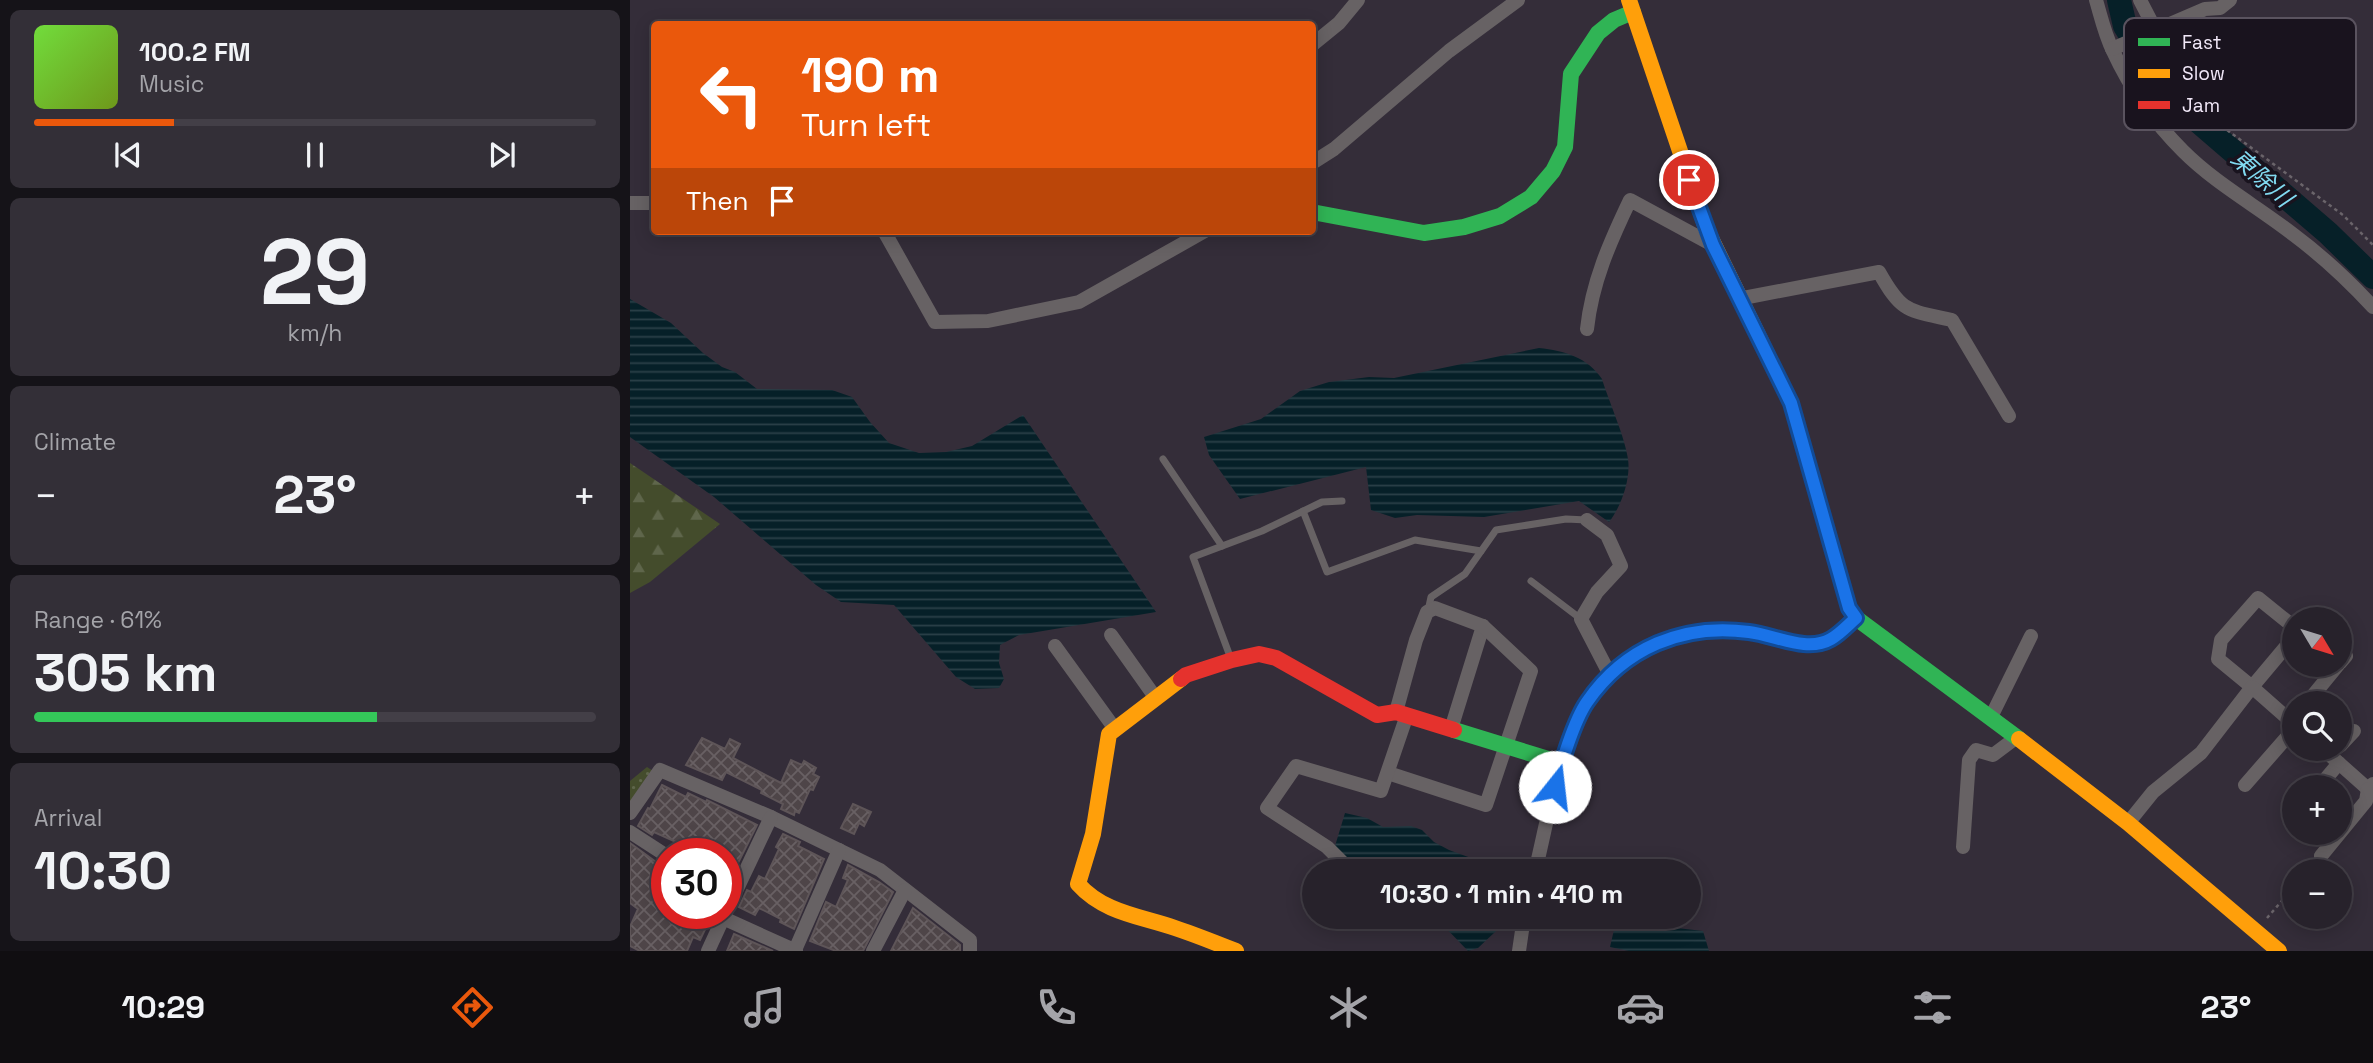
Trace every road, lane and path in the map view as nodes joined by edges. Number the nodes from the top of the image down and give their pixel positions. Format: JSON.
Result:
{"nodes":[{"id":1,"x":1358,"y":0,"type":"edge"},
{"id":2,"x":1518,"y":0,"type":"edge"},
{"id":3,"x":2096,"y":0,"type":"edge"},
{"id":4,"x":2140,"y":0,"type":"edge"},
{"id":5,"x":2230,"y":0,"type":"edge"},
{"id":6,"x":1631,"y":6,"type":"edge"},
{"id":7,"x":2149,"y":18,"type":"edge"},
{"id":8,"x":2185,"y":18,"type":"edge"},
{"id":9,"x":1316,"y":42,"type":"edge"},
{"id":10,"x":2124,"y":44,"type":"edge"},
{"id":11,"x":2112,"y":49,"type":"junction"},
{"id":12,"x":2124,"y":71,"type":"edge"},
{"id":13,"x":2164,"y":130,"type":"edge"},
{"id":14,"x":2227,"y":130,"type":"edge"},
{"id":15,"x":1316,"y":160,"type":"edge"},
{"id":16,"x":630,"y":203,"type":"edge"},
{"id":17,"x":651,"y":203,"type":"edge"},
{"id":18,"x":1316,"y":213,"type":"edge"},
{"id":19,"x":886,"y":235,"type":"edge"},
{"id":20,"x":1198,"y":235,"type":"edge"},
{"id":21,"x":1713,"y":245,"type":"junction"},
{"id":22,"x":2373,"y":245,"type":"edge"},
{"id":23,"x":1738,"y":299,"type":"junction"},
{"id":24,"x":2373,"y":307,"type":"edge"},
{"id":25,"x":1587,"y":329,"type":"dead end"},
{"id":26,"x":2009,"y":416,"type":"dead end"},
{"id":27,"x":1163,"y":459,"type":"dead end"},
{"id":28,"x":1342,"y":501,"type":"dead end"},
{"id":29,"x":1303,"y":511,"type":"junction"},
{"id":30,"x":1587,"y":520,"type":"joint"},
{"id":31,"x":1222,"y":546,"type":"junction"},
{"id":32,"x":1481,"y":551,"type":"junction"},
{"id":33,"x":1531,"y":581,"type":"dead end"},
{"id":34,"x":1427,"y":612,"type":"junction"},
{"id":35,"x":2282,"y":617,"type":"edge"},
{"id":36,"x":1856,"y":618,"type":"junction"},
{"id":37,"x":1581,"y":619,"type":"junction"},
{"id":38,"x":1483,"y":626,"type":"junction"},
{"id":39,"x":1111,"y":635,"type":"dead end"},
{"id":40,"x":2031,"y":635,"type":"dead end"},
{"id":41,"x":1055,"y":646,"type":"dead end"},
{"id":42,"x":2282,"y":651,"type":"edge"},
{"id":43,"x":1232,"y":660,"type":"junction"},
{"id":44,"x":1609,"y":673,"type":"junction"},
{"id":45,"x":2328,"y":677,"type":"edge"},
{"id":46,"x":2252,"y":687,"type":"junction"},
{"id":47,"x":2317,"y":691,"type":"edge"},
{"id":48,"x":1155,"y":697,"type":"junction"},
{"id":49,"x":1401,"y":713,"type":"junction"},
{"id":50,"x":2282,"y":713,"type":"edge"},
{"id":51,"x":1991,"y":717,"type":"junction"},
{"id":52,"x":1115,"y":729,"type":"junction"},
{"id":53,"x":1451,"y":729,"type":"junction"},
{"id":54,"x":2017,"y":737,"type":"junction"},
{"id":55,"x":2282,"y":737,"type":"edge"},
{"id":56,"x":1506,"y":746,"type":"junction"},
{"id":57,"x":2343,"y":761,"type":"edge"},
{"id":58,"x":1561,"y":763,"type":"junction"},
{"id":59,"x":1388,"y":773,"type":"junction"},
{"id":60,"x":2245,"y":785,"type":"dead end"},
{"id":61,"x":2371,"y":786,"type":"edge"},
{"id":62,"x":630,"y":813,"type":"edge"},
{"id":63,"x":2352,"y":816,"type":"edge"},
{"id":64,"x":771,"y":817,"type":"junction"},
{"id":65,"x":2128,"y":823,"type":"junction"},
{"id":66,"x":630,"y":832,"type":"edge"},
{"id":67,"x":2328,"y":845,"type":"edge"},
{"id":68,"x":651,"y":846,"type":"edge"},
{"id":69,"x":1963,"y":847,"type":"dead end"},
{"id":70,"x":839,"y":850,"type":"junction"},
{"id":71,"x":2321,"y":856,"type":"dead end"},
{"id":72,"x":1339,"y":859,"type":"edge"},
{"id":73,"x":1538,"y":859,"type":"edge"},
{"id":74,"x":742,"y":868,"type":"edge"},
{"id":75,"x":905,"y":890,"type":"junction"},
{"id":76,"x":2282,"y":901,"type":"edge"},
{"id":77,"x":742,"y":923,"type":"edge"},
{"id":78,"x":718,"y":929,"type":"edge"},
{"id":79,"x":1522,"y":929,"type":"edge"},
{"id":80,"x":2256,"y":931,"type":"junction"},
{"id":81,"x":708,"y":951,"type":"edge"},
{"id":82,"x":796,"y":951,"type":"edge"},
{"id":83,"x":873,"y":951,"type":"edge"},
{"id":84,"x":970,"y":951,"type":"edge"},
{"id":85,"x":1236,"y":951,"type":"edge"},
{"id":86,"x":1518,"y":951,"type":"edge"},
{"id":87,"x":2279,"y":951,"type":"edge"}],
"edges":[{"from":1,"to":9,"type":"street"},
{"from":2,"to":15,"type":"street"},
{"from":3,"to":11,"type":"street"},
{"from":4,"to":7,"type":"street"},
{"from":5,"to":8,"type":"street"},
{"from":6,"to":18,"type":"street"},
{"from":6,"to":21,"type":"street"},
{"from":10,"to":11,"type":"street"},
{"from":11,"to":12,"type":"street"},
{"from":13,"to":24,"type":"street"},
{"from":14,"to":22,"type":"path"},
{"from":16,"to":17,"type":"street"},
{"from":19,"to":20,"type":"street"},
{"from":21,"to":23,"type":"street"},
{"from":21,"to":25,"type":"street"},
{"from":23,"to":26,"type":"street"},
{"from":23,"to":36,"type":"street"},
{"from":27,"to":31,"type":"lane"},
{"from":28,"to":29,"type":"lane"},
{"from":29,"to":31,"type":"lane"},
{"from":29,"to":32,"type":"lane"},
{"from":30,"to":32,"type":"lane"},
{"from":30,"to":37,"type":"street"},
{"from":31,"to":43,"type":"lane"},
{"from":32,"to":34,"type":"lane"},
{"from":33,"to":37,"type":"lane"},
{"from":34,"to":38,"type":"street"},
{"from":34,"to":49,"type":"street"},
{"from":35,"to":46,"type":"street"},
{"from":36,"to":44,"type":"street"},
{"from":36,"to":51,"type":"street"},
{"from":37,"to":44,"type":"street"},
{"from":38,"to":53,"type":"street"},
{"from":38,"to":56,"type":"street"},
{"from":39,"to":48,"type":"street"},
{"from":40,"to":51,"type":"street"},
{"from":41,"to":52,"type":"street"},
{"from":42,"to":46,"type":"street"},
{"from":43,"to":48,"type":"street"},
{"from":43,"to":49,"type":"street"},
{"from":44,"to":58,"type":"street"},
{"from":45,"to":47,"type":"street"},
{"from":46,"to":50,"type":"street"},
{"from":46,"to":65,"type":"street"},
{"from":48,"to":52,"type":"street"},
{"from":49,"to":53,"type":"street"},
{"from":49,"to":59,"type":"street"},
{"from":51,"to":54,"type":"street"},
{"from":52,"to":85,"type":"street"},
{"from":53,"to":56,"type":"street"},
{"from":54,"to":65,"type":"street"},
{"from":54,"to":69,"type":"street"},
{"from":55,"to":60,"type":"street"},
{"from":56,"to":58,"type":"street"},
{"from":56,"to":59,"type":"street"},
{"from":57,"to":61,"type":"street"},
{"from":58,"to":73,"type":"street"},
{"from":59,"to":72,"type":"street"},
{"from":61,"to":63,"type":"street"},
{"from":62,"to":64,"type":"street"},
{"from":64,"to":70,"type":"street"},
{"from":64,"to":74,"type":"street"},
{"from":65,"to":80,"type":"street"},
{"from":66,"to":68,"type":"street"},
{"from":67,"to":71,"type":"street"},
{"from":70,"to":75,"type":"street"},
{"from":70,"to":82,"type":"street"},
{"from":75,"to":83,"type":"street"},
{"from":75,"to":84,"type":"street"},
{"from":76,"to":80,"type":"path"},
{"from":77,"to":82,"type":"street"},
{"from":78,"to":81,"type":"street"},
{"from":79,"to":86,"type":"street"},
{"from":80,"to":87,"type":"street"}]}
